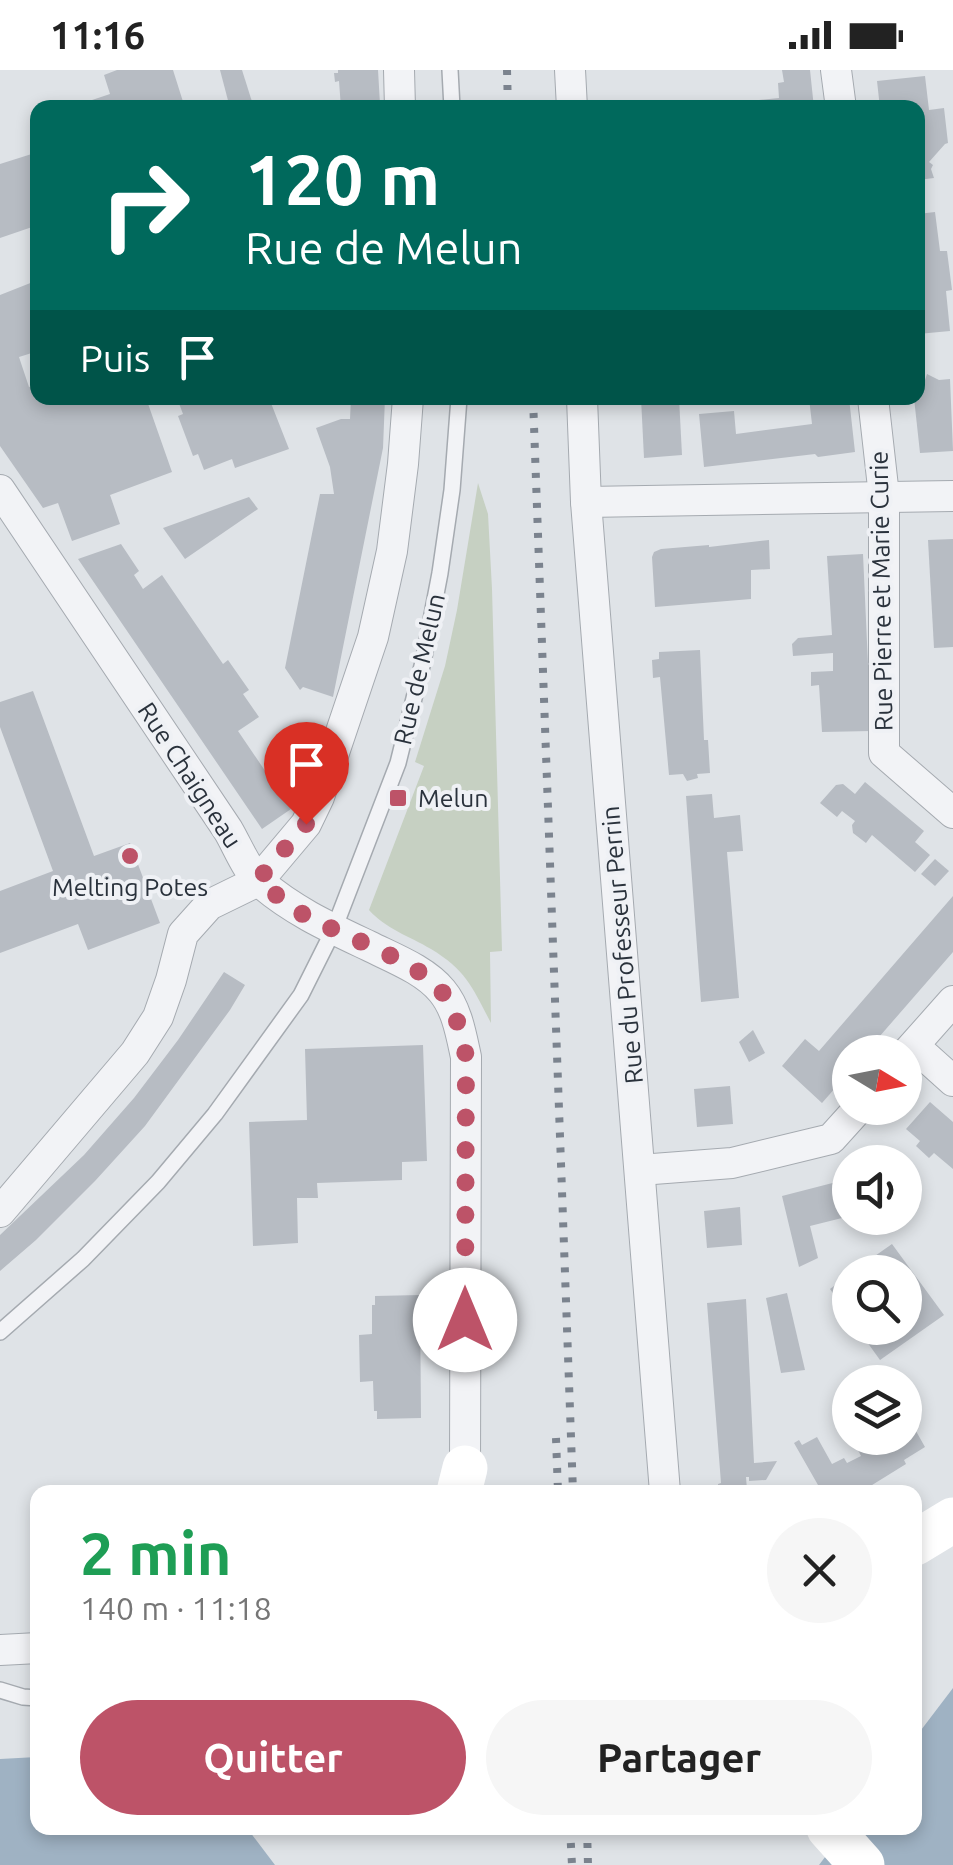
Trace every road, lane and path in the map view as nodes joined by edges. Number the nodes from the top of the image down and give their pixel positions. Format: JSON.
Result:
{"nodes":[{"id":1,"x":399,"y":70,"type":"edge"},
{"id":2,"x":450,"y":70,"type":"edge"},
{"id":3,"x":570,"y":70,"type":"edge"},
{"id":4,"x":836,"y":70,"type":"edge"},
{"id":5,"x":400,"y":100,"type":"edge"},
{"id":6,"x":452,"y":100,"type":"edge"},
{"id":7,"x":572,"y":100,"type":"edge"},
{"id":8,"x":839,"y":100,"type":"edge"},
{"id":9,"x":407,"y":405,"type":"edge"},
{"id":10,"x":458,"y":405,"type":"edge"},
{"id":11,"x":582,"y":405,"type":"edge"},
{"id":12,"x":873,"y":405,"type":"edge"},
{"id":13,"x":0,"y":490,"type":"edge"},
{"id":14,"x":884,"y":496,"type":"junction"},
{"id":15,"x":953,"y":496,"type":"edge"},
{"id":16,"x":586,"y":502,"type":"junction"},
{"id":17,"x":953,"y":814,"type":"edge"},
{"id":18,"x":258,"y":880,"type":"junction"},
{"id":19,"x":334,"y":929,"type":"junction"},
{"id":20,"x":953,"y":1001,"type":"edge"},
{"id":21,"x":922,"y":1036,"type":"edge"},
{"id":22,"x":922,"y":1059,"type":"edge"},
{"id":23,"x":953,"y":1081,"type":"edge"},
{"id":24,"x":843,"y":1125,"type":"edge"},
{"id":25,"x":640,"y":1170,"type":"junction"},
{"id":26,"x":0,"y":1212,"type":"edge"},
{"id":27,"x":0,"y":1332,"type":"edge"},
{"id":28,"x":463,"y":1484,"type":"edge"},
{"id":29,"x":665,"y":1485,"type":"edge"},
{"id":30,"x":953,"y":1520,"type":"edge"},
{"id":31,"x":922,"y":1539,"type":"edge"},
{"id":32,"x":30,"y":1648,"type":"edge"},
{"id":33,"x":0,"y":1650,"type":"edge"},
{"id":34,"x":0,"y":1690,"type":"edge"},
{"id":35,"x":30,"y":1697,"type":"edge"},
{"id":36,"x":835,"y":1835,"type":"edge"},
{"id":37,"x":862,"y":1865,"type":"edge"}],
"edges":[{"from":1,"to":5,"type":"street"},
{"from":2,"to":6,"type":"lane"},
{"from":3,"to":7,"type":"street"},
{"from":4,"to":8,"type":"street"},
{"from":9,"to":18,"type":"street","name":"Rue de Melun"},
{"from":10,"to":19,"type":"lane","name":"Rue de Melun"},
{"from":11,"to":16,"type":"street","name":"Rue du Professeur Perrin"},
{"from":12,"to":14,"type":"street","name":"Rue Pierre et Marie Curie"},
{"from":13,"to":18,"type":"street","name":"Rue Chaigneau"},
{"from":14,"to":15,"type":"street"},
{"from":14,"to":16,"type":"street"},
{"from":14,"to":17,"type":"street","name":"Rue Pierre et Marie Curie"},
{"from":16,"to":25,"type":"street","name":"Rue du Professeur Perrin"},
{"from":18,"to":19,"type":"street","name":"Rue Chaigneau"},
{"from":18,"to":26,"type":"street"},
{"from":19,"to":27,"type":"lane","name":"Rue de Melun"},
{"from":19,"to":28,"type":"street","name":"Rue Chaigneau"},
{"from":20,"to":21,"type":"street"},
{"from":22,"to":23,"type":"street"},
{"from":24,"to":25,"type":"street"},
{"from":25,"to":29,"type":"street","name":"Rue du Professeur Perrin"},
{"from":30,"to":31,"type":"main road"},
{"from":32,"to":33,"type":"street"},
{"from":34,"to":35,"type":"lane"},
{"from":36,"to":37,"type":"main road"}]}
